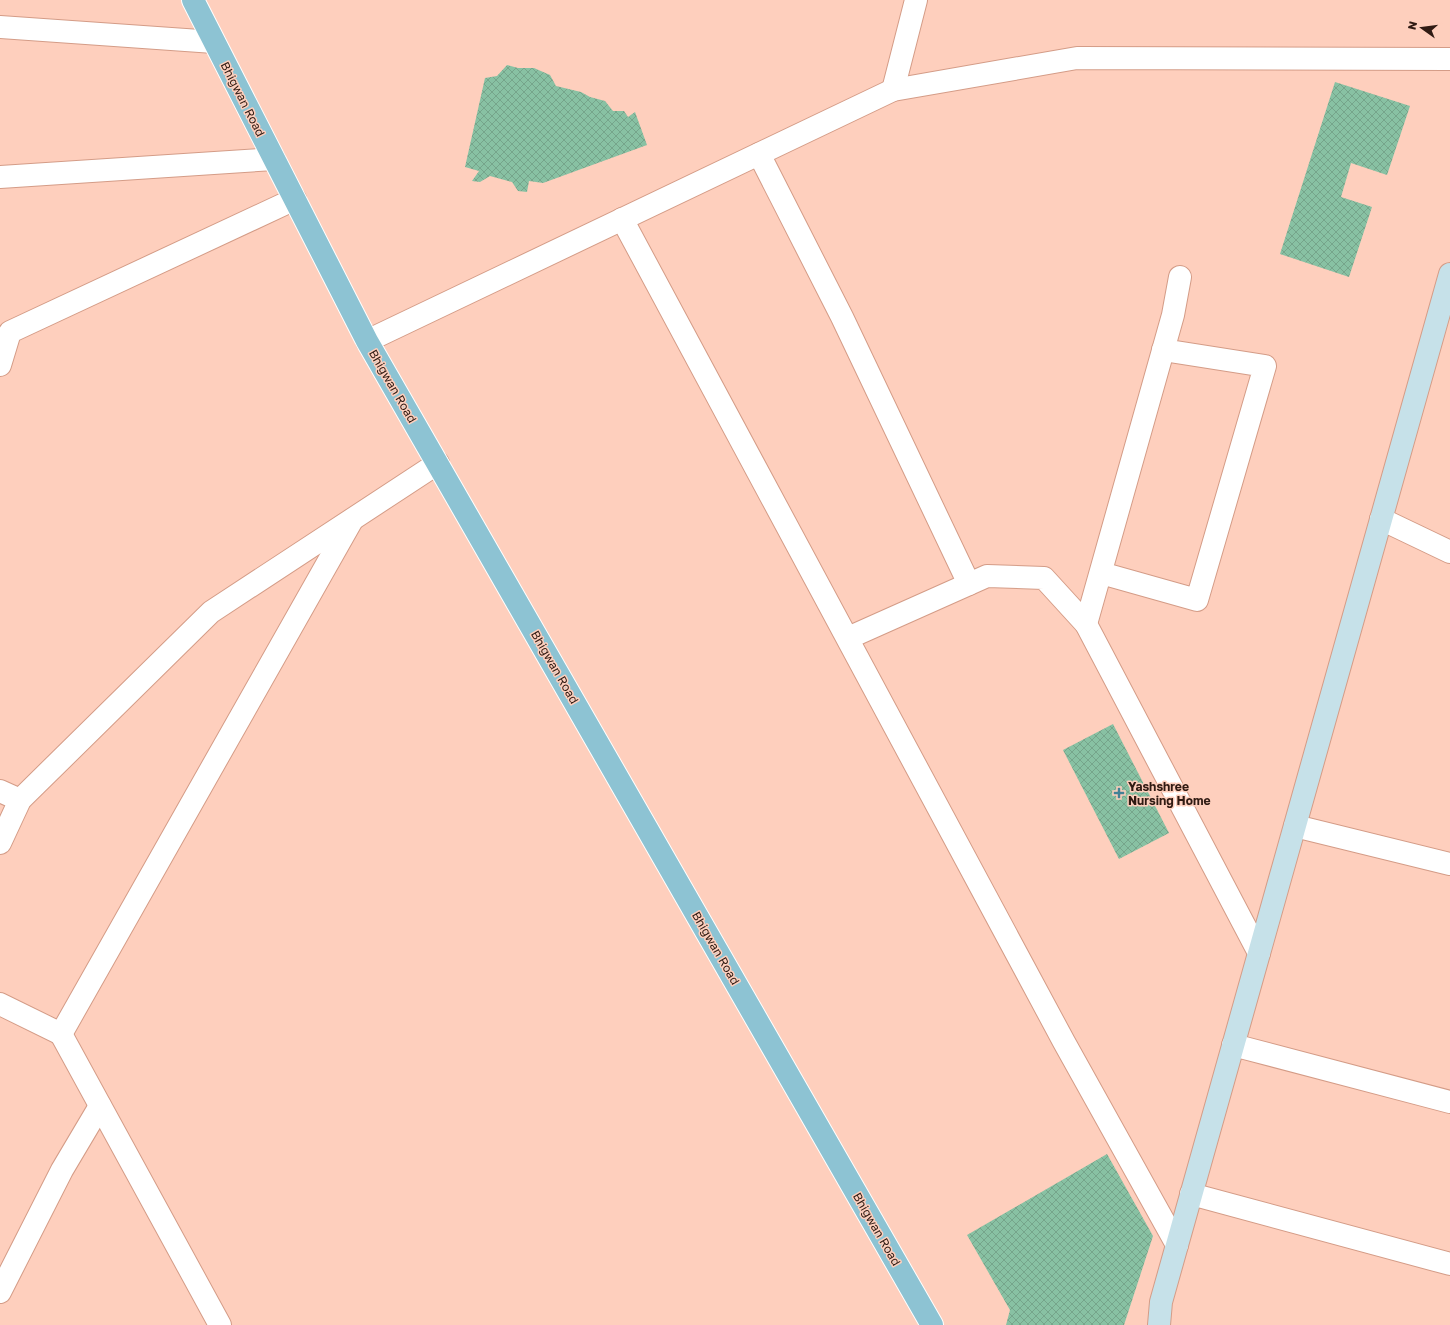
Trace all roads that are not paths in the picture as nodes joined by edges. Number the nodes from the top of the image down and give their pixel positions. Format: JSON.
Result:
{"nodes":[{"id":1,"x":193,"y":0,"type":"edge"},
{"id":2,"x":916,"y":0,"type":"edge"},
{"id":3,"x":0,"y":27,"type":"edge"},
{"id":4,"x":214,"y":42,"type":"junction"},
{"id":5,"x":1450,"y":59,"type":"edge"},
{"id":6,"x":893,"y":90,"type":"junction"},
{"id":7,"x":759,"y":154,"type":"junction"},
{"id":8,"x":274,"y":159,"type":"junction"},
{"id":9,"x":0,"y":177,"type":"edge"},
{"id":10,"x":295,"y":199,"type":"junction"},
{"id":11,"x":622,"y":219,"type":"junction"},
{"id":12,"x":1450,"y":275,"type":"edge"},
{"id":13,"x":1180,"y":277,"type":"dead end"},
{"id":14,"x":367,"y":341,"type":"junction"},
{"id":15,"x":1163,"y":350,"type":"junction"},
{"id":16,"x":0,"y":365,"type":"edge"},
{"id":17,"x":438,"y":463,"type":"junction"},
{"id":18,"x":1381,"y":519,"type":"junction"},
{"id":19,"x":352,"y":520,"type":"junction"},
{"id":20,"x":1450,"y":552,"type":"edge"},
{"id":21,"x":1100,"y":573,"type":"junction"},
{"id":22,"x":968,"y":584,"type":"junction"},
{"id":23,"x":1086,"y":624,"type":"junction"},
{"id":24,"x":848,"y":638,"type":"junction"},
{"id":25,"x":0,"y":791,"type":"edge"},
{"id":26,"x":20,"y":800,"type":"junction"},
{"id":27,"x":1294,"y":826,"type":"junction"},
{"id":28,"x":0,"y":843,"type":"edge"},
{"id":29,"x":1450,"y":864,"type":"edge"},
{"id":30,"x":1259,"y":953,"type":"junction"},
{"id":31,"x":0,"y":1004,"type":"edge"},
{"id":32,"x":61,"y":1034,"type":"junction"},
{"id":33,"x":1233,"y":1045,"type":"junction"},
{"id":34,"x":1450,"y":1102,"type":"edge"},
{"id":35,"x":100,"y":1106,"type":"junction"},
{"id":36,"x":1191,"y":1194,"type":"junction"},
{"id":37,"x":1177,"y":1245,"type":"junction"},
{"id":38,"x":1450,"y":1264,"type":"edge"},
{"id":39,"x":0,"y":1292,"type":"edge"},
{"id":40,"x":220,"y":1325,"type":"edge"},
{"id":41,"x":932,"y":1325,"type":"edge"},
{"id":42,"x":1159,"y":1325,"type":"edge"}],
"edges":[{"from":1,"to":4,"type":"main road","name":"Bhigwan Road"},
{"from":2,"to":6,"type":"street"},
{"from":3,"to":4,"type":"street"},
{"from":4,"to":8,"type":"main road","name":"Bhigwan Road"},
{"from":5,"to":6,"type":"street"},
{"from":6,"to":7,"type":"street"},
{"from":7,"to":11,"type":"street"},
{"from":7,"to":22,"type":"street"},
{"from":8,"to":9,"type":"street"},
{"from":8,"to":10,"type":"main road","name":"Bhigwan Road"},
{"from":10,"to":14,"type":"main road","name":"Bhigwan Road"},
{"from":10,"to":16,"type":"street"},
{"from":11,"to":14,"type":"street"},
{"from":11,"to":24,"type":"street"},
{"from":12,"to":18,"type":"street"},
{"from":13,"to":15,"type":"street"},
{"from":14,"to":17,"type":"main road","name":"Bhigwan Road"},
{"from":15,"to":21,"type":"street"},
{"from":15,"to":21,"type":"street"},
{"from":17,"to":19,"type":"street"},
{"from":17,"to":41,"type":"main road","name":"Bhigwan Road"},
{"from":18,"to":20,"type":"street"},
{"from":18,"to":27,"type":"street"},
{"from":19,"to":26,"type":"street"},
{"from":19,"to":32,"type":"street"},
{"from":21,"to":23,"type":"street"},
{"from":22,"to":23,"type":"street"},
{"from":22,"to":24,"type":"street"},
{"from":23,"to":30,"type":"street"},
{"from":24,"to":37,"type":"street"},
{"from":25,"to":26,"type":"street"},
{"from":26,"to":28,"type":"street"},
{"from":27,"to":29,"type":"street"},
{"from":27,"to":30,"type":"street"},
{"from":30,"to":33,"type":"street"},
{"from":31,"to":32,"type":"street"},
{"from":32,"to":35,"type":"street"},
{"from":33,"to":34,"type":"street"},
{"from":33,"to":36,"type":"street"},
{"from":35,"to":39,"type":"street"},
{"from":35,"to":40,"type":"street"},
{"from":36,"to":37,"type":"street"},
{"from":36,"to":38,"type":"street"},
{"from":37,"to":42,"type":"street"}]}
